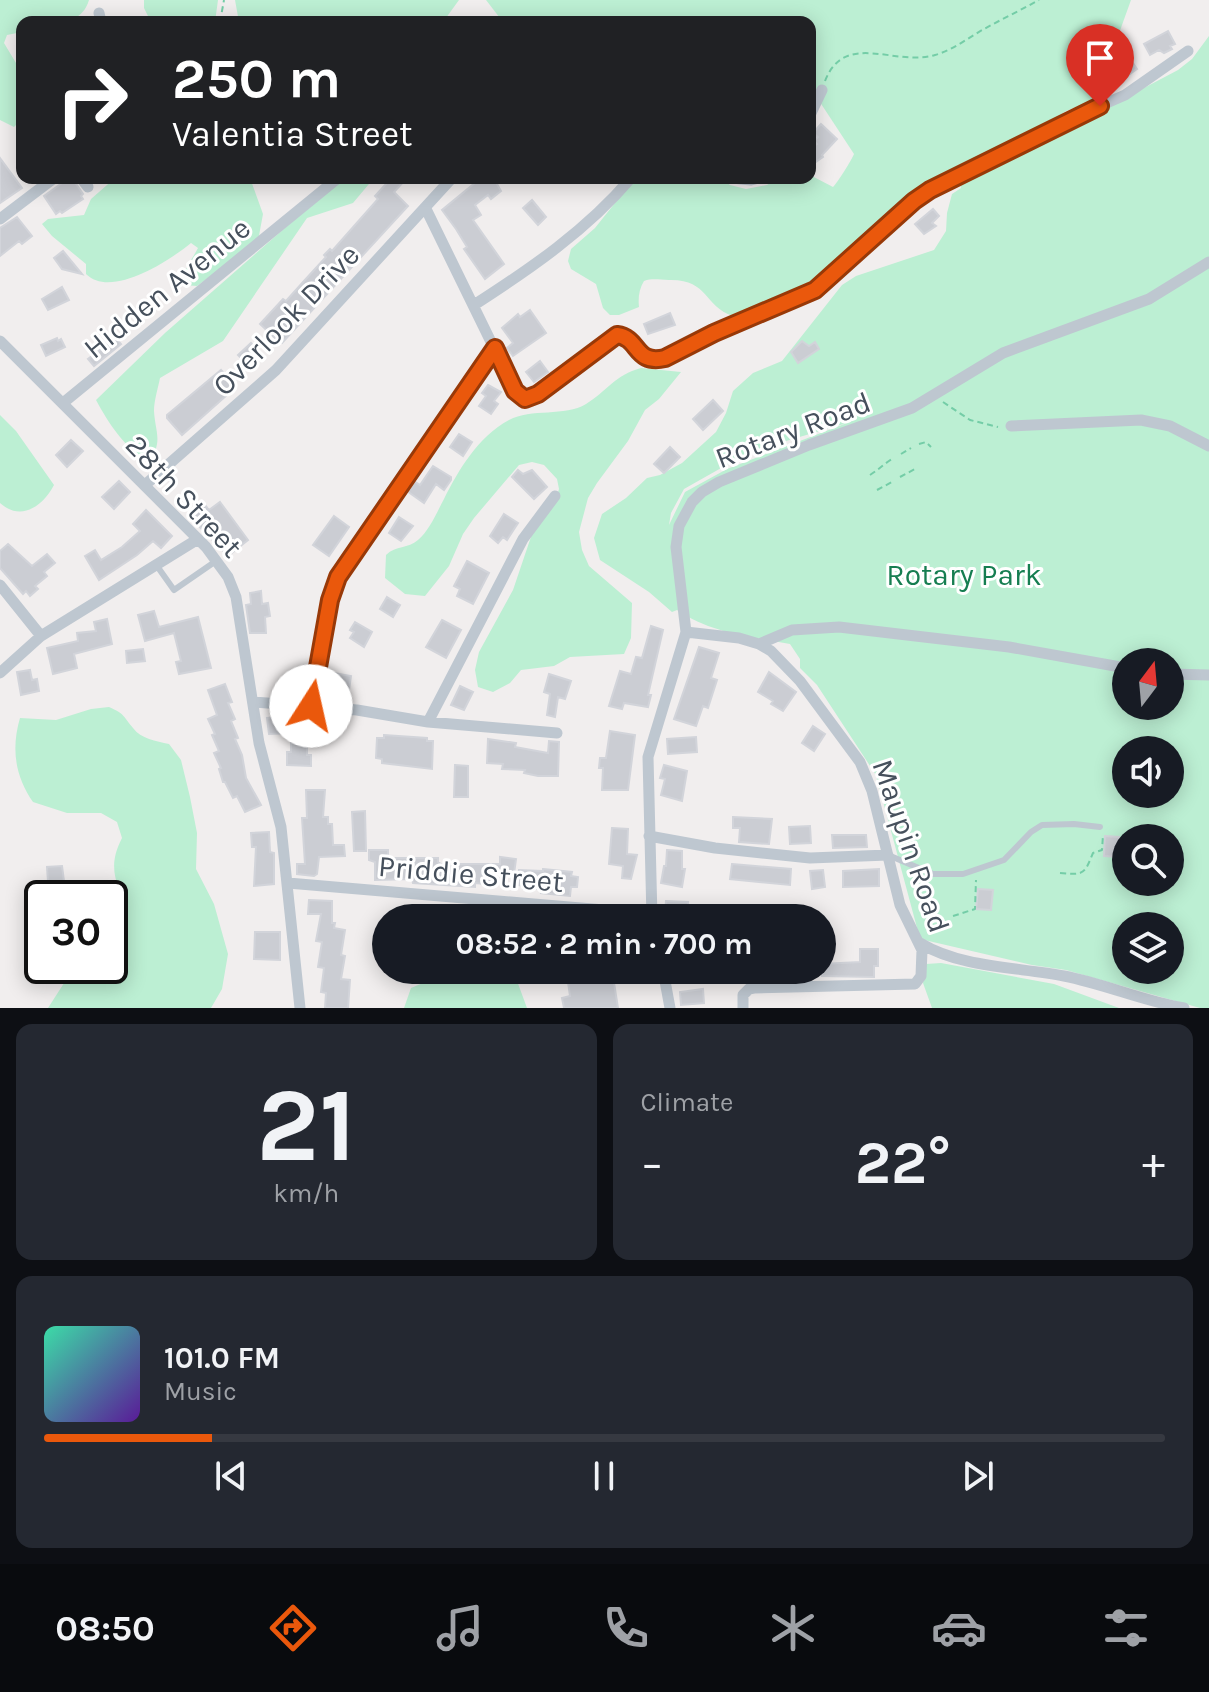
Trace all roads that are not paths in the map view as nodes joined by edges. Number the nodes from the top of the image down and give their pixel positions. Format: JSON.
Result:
{"nodes":[{"id":1,"x":1188,"y":51,"type":"dead end"},
{"id":2,"x":822,"y":90,"type":"road end"},
{"id":3,"x":816,"y":102,"type":"edge"},
{"id":4,"x":46,"y":184,"type":"edge"},
{"id":5,"x":331,"y":184,"type":"edge"},
{"id":6,"x":447,"y":184,"type":"edge"},
{"id":7,"x":625,"y":184,"type":"edge"},
{"id":8,"x":426,"y":209,"type":"junction"},
{"id":9,"x":0,"y":219,"type":"edge"},
{"id":10,"x":1209,"y":262,"type":"edge"},
{"id":11,"x":474,"y":305,"type":"junction"},
{"id":12,"x":0,"y":341,"type":"edge"},
{"id":13,"x":495,"y":348,"type":"junction"},
{"id":14,"x":63,"y":403,"type":"junction"},
{"id":15,"x":1011,"y":426,"type":"dead end"},
{"id":16,"x":1209,"y":446,"type":"edge"},
{"id":17,"x":145,"y":485,"type":"junction"},
{"id":18,"x":555,"y":496,"type":"dead end"},
{"id":19,"x":198,"y":539,"type":"junction"},
{"id":20,"x":217,"y":560,"type":"junction"},
{"id":21,"x":157,"y":566,"type":"junction"},
{"id":22,"x":0,"y":585,"type":"edge"},
{"id":23,"x":686,"y":632,"type":"junction"},
{"id":24,"x":41,"y":636,"type":"junction"},
{"id":25,"x":759,"y":644,"type":"junction"},
{"id":26,"x":1112,"y":665,"type":"edge"},
{"id":27,"x":0,"y":673,"type":"edge"},
{"id":28,"x":1184,"y":674,"type":"edge"},
{"id":29,"x":1209,"y":675,"type":"edge"},
{"id":30,"x":253,"y":702,"type":"junction"},
{"id":31,"x":311,"y":706,"type":"junction"},
{"id":32,"x":428,"y":722,"type":"junction"},
{"id":33,"x":557,"y":733,"type":"dead end"},
{"id":34,"x":1100,"y":827,"type":"road end"},
{"id":35,"x":649,"y":836,"type":"junction"},
{"id":36,"x":888,"y":855,"type":"junction"},
{"id":37,"x":288,"y":883,"type":"junction"},
{"id":38,"x":520,"y":904,"type":"edge"},
{"id":39,"x":652,"y":904,"type":"edge"},
{"id":40,"x":920,"y":943,"type":"junction"},
{"id":41,"x":666,"y":984,"type":"edge"},
{"id":42,"x":300,"y":1008,"type":"edge"},
{"id":43,"x":670,"y":1008,"type":"edge"},
{"id":44,"x":743,"y":1008,"type":"edge"},
{"id":45,"x":1184,"y":1008,"type":"edge"}],
"edges":[{"from":1,"to":13,"type":"street"},
{"from":2,"to":3,"type":"street"},
{"from":4,"to":9,"type":"street"},
{"from":5,"to":14,"type":"street","name":"Hidden Avenue"},
{"from":6,"to":8,"type":"street","name":"Overlook Drive"},
{"from":7,"to":11,"type":"street"},
{"from":8,"to":11,"type":"street"},
{"from":8,"to":17,"type":"street","name":"Overlook Drive"},
{"from":10,"to":23,"type":"street","name":"Rotary Road"},
{"from":11,"to":13,"type":"street"},
{"from":12,"to":14,"type":"street","name":"28th Street"},
{"from":13,"to":31,"type":"street"},
{"from":14,"to":17,"type":"street","name":"28th Street"},
{"from":15,"to":16,"type":"street"},
{"from":17,"to":19,"type":"street","name":"28th Street"},
{"from":18,"to":32,"type":"street"},
{"from":19,"to":20,"type":"street","name":"28th Street"},
{"from":19,"to":21,"type":"street"},
{"from":20,"to":21,"type":"lane"},
{"from":20,"to":30,"type":"street","name":"28th Street"},
{"from":21,"to":24,"type":"street"},
{"from":22,"to":24,"type":"street"},
{"from":23,"to":25,"type":"street","name":"Maupin Road"},
{"from":23,"to":35,"type":"street","name":"Rotary Road"},
{"from":24,"to":27,"type":"street"},
{"from":25,"to":26,"type":"street"},
{"from":25,"to":36,"type":"street","name":"Maupin Road"},
{"from":28,"to":29,"type":"street"},
{"from":30,"to":31,"type":"street"},
{"from":30,"to":37,"type":"street","name":"28th Street"},
{"from":31,"to":32,"type":"street"},
{"from":32,"to":33,"type":"street"},
{"from":34,"to":36,"type":"lane"},
{"from":35,"to":36,"type":"street"},
{"from":35,"to":39,"type":"street","name":"Rotary Road"},
{"from":36,"to":40,"type":"street","name":"Maupin Road"},
{"from":37,"to":38,"type":"street","name":"Priddie Street"},
{"from":37,"to":42,"type":"street","name":"28th Street"},
{"from":40,"to":44,"type":"street","name":"Maupin Road"},
{"from":40,"to":45,"type":"street"},
{"from":41,"to":43,"type":"street"}]}
